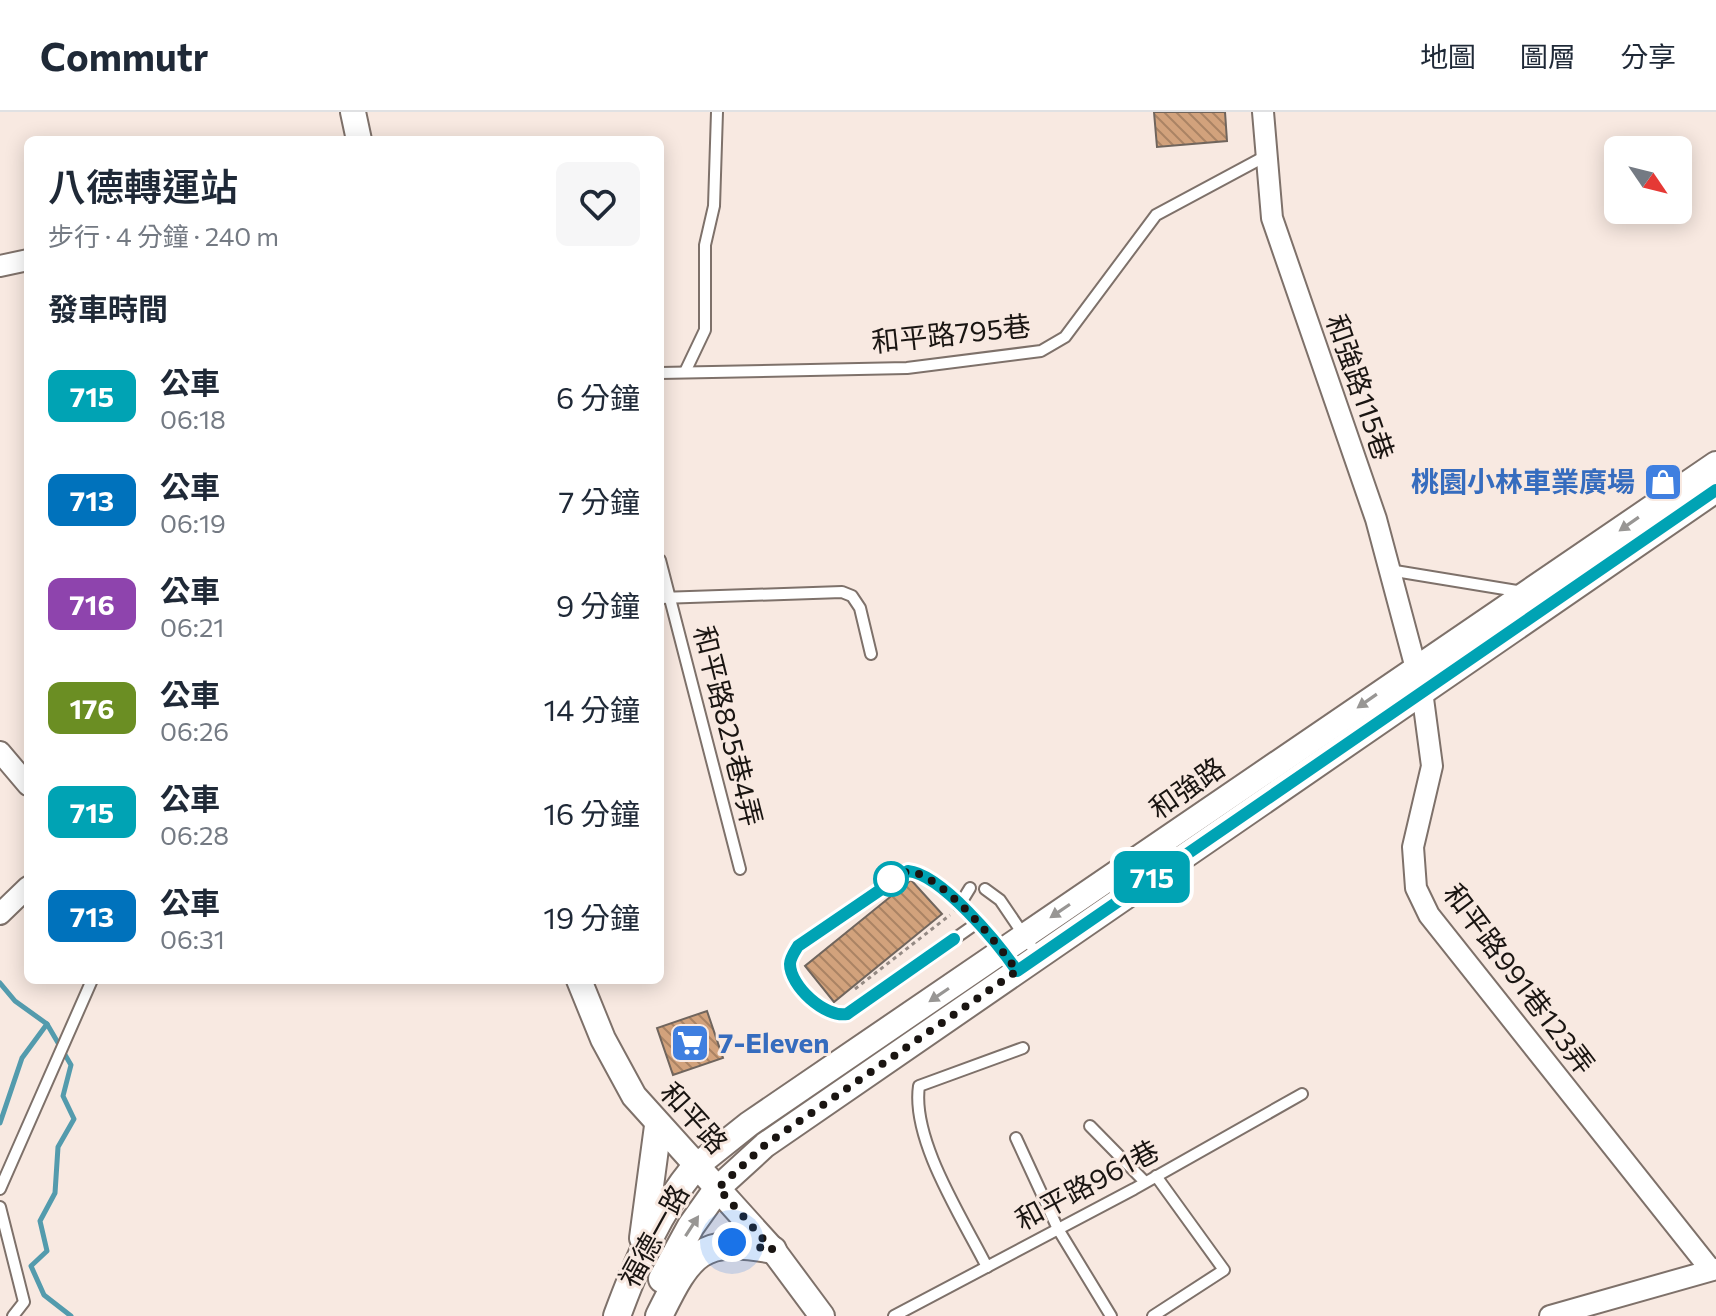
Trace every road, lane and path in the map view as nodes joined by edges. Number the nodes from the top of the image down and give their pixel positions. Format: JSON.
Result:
{"nodes":[{"id":1,"x":353,"y":112,"type":"edge"},
{"id":2,"x":717,"y":112,"type":"edge"},
{"id":3,"x":1263,"y":112,"type":"edge"},
{"id":4,"x":358,"y":136,"type":"edge"},
{"id":5,"x":1264,"y":157,"type":"junction"},
{"id":6,"x":24,"y":261,"type":"edge"},
{"id":7,"x":0,"y":266,"type":"edge"},
{"id":8,"x":685,"y":372,"type":"junction"},
{"id":9,"x":664,"y":373,"type":"edge"},
{"id":10,"x":1716,"y":464,"type":"edge"},
{"id":11,"x":1716,"y":490,"type":"edge"},
{"id":12,"x":1389,"y":570,"type":"junction"},
{"id":13,"x":1529,"y":593,"type":"junction"},
{"id":14,"x":665,"y":597,"type":"edge"},
{"id":15,"x":871,"y":654,"type":"dead end"},
{"id":16,"x":1419,"y":679,"type":"junction"},
{"id":17,"x":0,"y":752,"type":"edge"},
{"id":18,"x":24,"y":780,"type":"edge"},
{"id":19,"x":740,"y":869,"type":"dead end"},
{"id":20,"x":970,"y":888,"type":"dead end"},
{"id":21,"x":985,"y":889,"type":"dead end"},
{"id":22,"x":24,"y":891,"type":"edge"},
{"id":23,"x":959,"y":906,"type":"junction"},
{"id":24,"x":0,"y":914,"type":"edge"},
{"id":25,"x":977,"y":923,"type":"junction"},
{"id":26,"x":1031,"y":946,"type":"junction"},
{"id":27,"x":1003,"y":950,"type":"junction"},
{"id":28,"x":1017,"y":971,"type":"junction"},
{"id":29,"x":90,"y":984,"type":"edge"},
{"id":30,"x":581,"y":984,"type":"edge"},
{"id":31,"x":1023,"y":1048,"type":"dead end"},
{"id":32,"x":1302,"y":1094,"type":"dead end"},
{"id":33,"x":658,"y":1126,"type":"junction"},
{"id":34,"x":1090,"y":1126,"type":"dead end"},
{"id":35,"x":1016,"y":1138,"type":"dead end"},
{"id":36,"x":695,"y":1167,"type":"junction"},
{"id":37,"x":1156,"y":1176,"type":"junction"},
{"id":38,"x":1145,"y":1182,"type":"junction"},
{"id":39,"x":718,"y":1188,"type":"junction"},
{"id":40,"x":0,"y":1189,"type":"edge"},
{"id":41,"x":0,"y":1207,"type":"edge"},
{"id":42,"x":1058,"y":1229,"type":"junction"},
{"id":43,"x":773,"y":1250,"type":"junction"},
{"id":44,"x":641,"y":1251,"type":"junction"},
{"id":45,"x":987,"y":1267,"type":"junction"},
{"id":46,"x":1713,"y":1269,"type":"edge"},
{"id":47,"x":13,"y":1316,"type":"edge"},
{"id":48,"x":617,"y":1316,"type":"edge"},
{"id":49,"x":647,"y":1316,"type":"edge"},
{"id":50,"x":659,"y":1316,"type":"edge"},
{"id":51,"x":822,"y":1316,"type":"edge"},
{"id":52,"x":894,"y":1316,"type":"edge"},
{"id":53,"x":1111,"y":1316,"type":"edge"},
{"id":54,"x":1153,"y":1316,"type":"edge"},
{"id":55,"x":1550,"y":1316,"type":"edge"}],
"edges":[{"from":1,"to":4,"type":"street"},
{"from":2,"to":8,"type":"lane"},
{"from":3,"to":5,"type":"street","name":"和強路115巷"},
{"from":5,"to":8,"type":"lane","name":"和平路795巷"},
{"from":5,"to":12,"type":"street","name":"和強路115巷"},
{"from":6,"to":7,"type":"street"},
{"from":8,"to":9,"type":"lane","name":"和平路795巷"},
{"from":10,"to":13,"type":"street","name":"和強路","one_way":true},
{"from":11,"to":16,"type":"street","name":"和強路"},
{"from":12,"to":13,"type":"lane"},
{"from":12,"to":16,"type":"street","name":"和強路115巷"},
{"from":13,"to":16,"type":"street","name":"和強路"},
{"from":14,"to":15,"type":"lane"},
{"from":14,"to":19,"type":"lane","name":"和平路825巷4弄"},
{"from":16,"to":26,"type":"street","name":"和強路"},
{"from":16,"to":46,"type":"street","name":"和平路991巷123弄"},
{"from":17,"to":18,"type":"street"},
{"from":20,"to":23,"type":"lane"},
{"from":21,"to":26,"type":"lane"},
{"from":22,"to":24,"type":"street"},
{"from":23,"to":25,"type":"lane"},
{"from":23,"to":25,"type":"lane"},
{"from":25,"to":27,"type":"lane"},
{"from":26,"to":27,"type":"street","name":"和強路"},
{"from":26,"to":28,"type":"street","name":"和強路"},
{"from":27,"to":28,"type":"lane"},
{"from":27,"to":36,"type":"street","name":"和強路","one_way":true},
{"from":28,"to":39,"type":"street","name":"和強路"},
{"from":29,"to":40,"type":"lane"},
{"from":30,"to":33,"type":"street","name":"和平路"},
{"from":31,"to":45,"type":"lane"},
{"from":32,"to":37,"type":"lane","name":"和平路961巷"},
{"from":33,"to":36,"type":"street","name":"和平路"},
{"from":33,"to":44,"type":"main road"},
{"from":34,"to":38,"type":"lane"},
{"from":35,"to":42,"type":"lane"},
{"from":36,"to":39,"type":"street","name":"和平路"},
{"from":36,"to":44,"type":"main road","name":"福德一路"},
{"from":37,"to":38,"type":"lane","name":"和平路961巷"},
{"from":37,"to":54,"type":"lane"},
{"from":38,"to":42,"type":"lane","name":"和平路961巷"},
{"from":39,"to":43,"type":"street","name":"和平路"},
{"from":49,"to":39,"type":"main road","name":"福德一路","one_way":true},
{"from":41,"to":47,"type":"lane"},
{"from":42,"to":45,"type":"lane","name":"和平路961巷"},
{"from":42,"to":53,"type":"lane"},
{"from":43,"to":50,"type":"main road"},
{"from":43,"to":51,"type":"street","name":"和平路"},
{"from":44,"to":48,"type":"main road","name":"福德一路"},
{"from":45,"to":52,"type":"lane","name":"和平路961巷"},
{"from":46,"to":55,"type":"street"}]}
